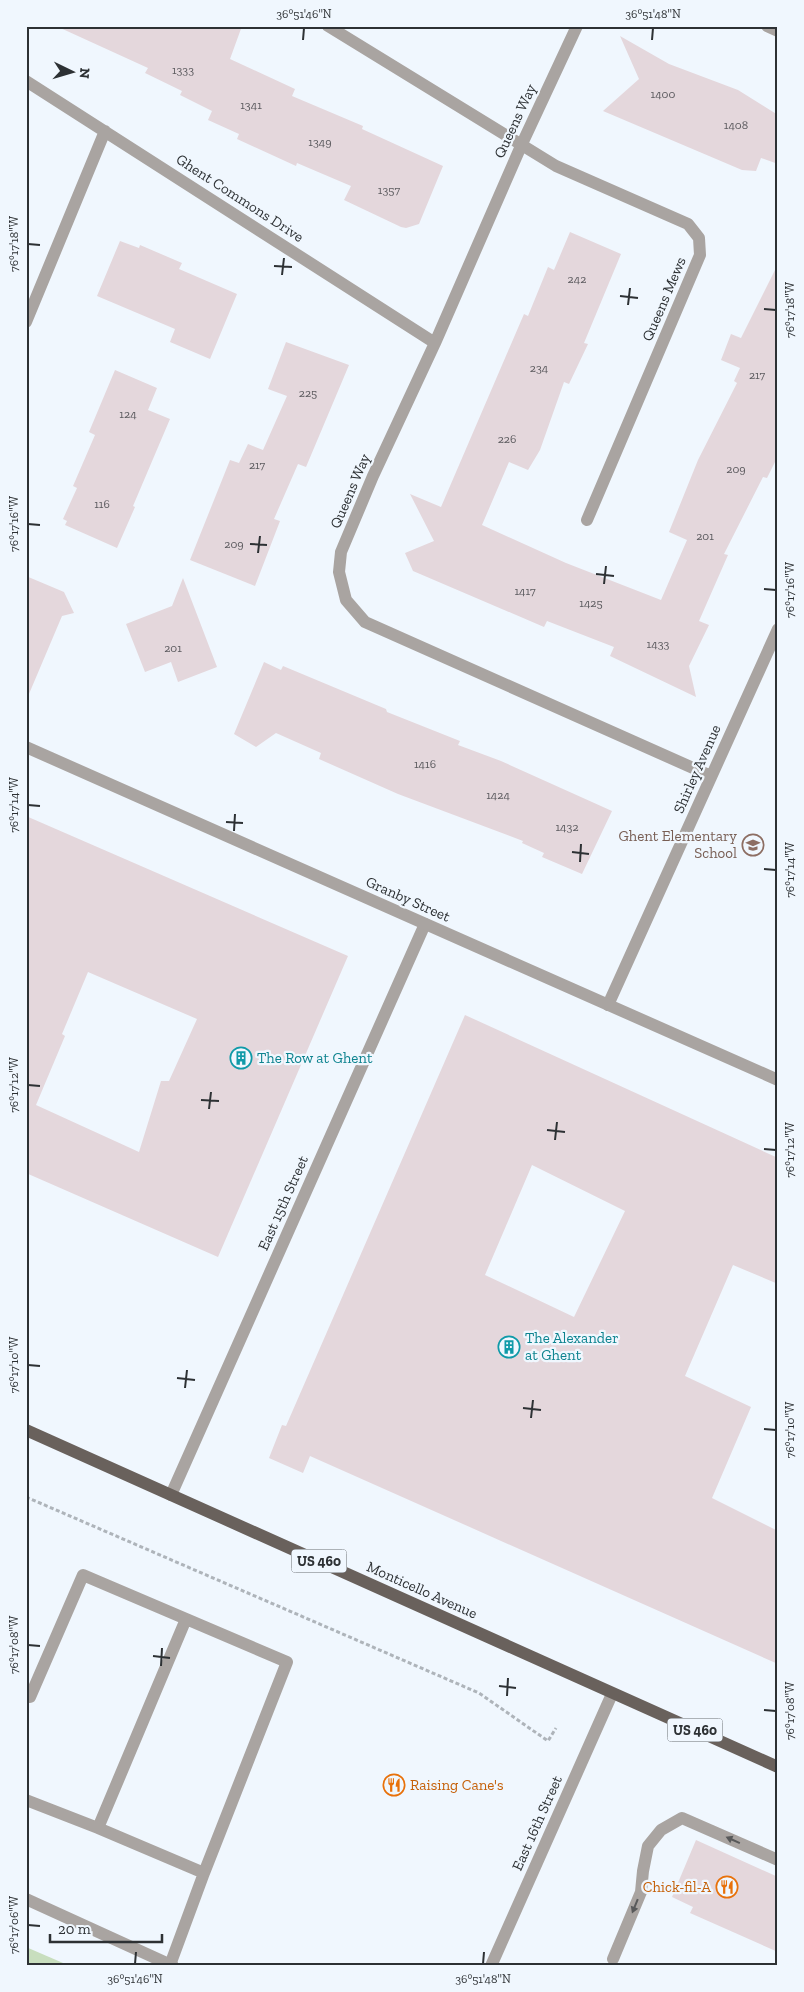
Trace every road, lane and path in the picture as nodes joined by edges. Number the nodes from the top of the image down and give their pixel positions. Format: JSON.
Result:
{"nodes":[{"id":1,"x":328,"y":26,"type":"edge"},
{"id":2,"x":577,"y":26,"type":"edge"},
{"id":3,"x":767,"y":26,"type":"edge"},
{"id":4,"x":778,"y":31,"type":"edge"},
{"id":5,"x":26,"y":81,"type":"edge"},
{"id":6,"x":105,"y":130,"type":"junction"},
{"id":7,"x":521,"y":146,"type":"junction"},
{"id":8,"x":26,"y":322,"type":"edge"},
{"id":9,"x":435,"y":343,"type":"junction"},
{"id":10,"x":588,"y":520,"type":"dead end"},
{"id":11,"x":778,"y":629,"type":"edge"},
{"id":12,"x":26,"y":747,"type":"edge"},
{"id":13,"x":711,"y":776,"type":"junction"},
{"id":14,"x":425,"y":924,"type":"junction"},
{"id":15,"x":608,"y":1005,"type":"junction"},
{"id":16,"x":778,"y":1080,"type":"edge"},
{"id":17,"x":26,"y":1430,"type":"edge"},
{"id":18,"x":171,"y":1495,"type":"junction"},
{"id":19,"x":26,"y":1498,"type":"edge"},
{"id":20,"x":186,"y":1619,"type":"junction"},
{"id":21,"x":612,"y":1694,"type":"junction"},
{"id":22,"x":28,"y":1699,"type":"edge"},
{"id":23,"x":556,"y":1728,"type":"dead end"},
{"id":24,"x":778,"y":1767,"type":"edge"},
{"id":25,"x":26,"y":1800,"type":"edge"},
{"id":26,"x":98,"y":1828,"type":"junction"},
{"id":27,"x":778,"y":1860,"type":"edge"},
{"id":28,"x":204,"y":1873,"type":"junction"},
{"id":29,"x":26,"y":1899,"type":"edge"},
{"id":30,"x":614,"y":1960,"type":"dead end"},
{"id":31,"x":172,"y":1965,"type":"edge"},
{"id":32,"x":490,"y":1966,"type":"edge"}],
"edges":[{"from":1,"to":7,"type":"street","name":"Queens Mews"},
{"from":2,"to":7,"type":"street","name":"Queens Way"},
{"from":3,"to":4,"type":"street"},
{"from":5,"to":6,"type":"street","name":"Ghent Commons Drive"},
{"from":6,"to":8,"type":"street"},
{"from":6,"to":9,"type":"street","name":"Ghent Commons Drive"},
{"from":7,"to":9,"type":"street","name":"Queens Way"},
{"from":7,"to":10,"type":"street","name":"Queens Mews"},
{"from":9,"to":13,"type":"street","name":"Queens Way"},
{"from":11,"to":13,"type":"street","name":"Shirley Avenue"},
{"from":12,"to":14,"type":"street","name":"Granby Street"},
{"from":13,"to":15,"type":"street","name":"Shirley Avenue"},
{"from":14,"to":15,"type":"street","name":"Granby Street"},
{"from":14,"to":18,"type":"street","name":"East 15th Street"},
{"from":15,"to":16,"type":"street","name":"Granby Street"},
{"from":17,"to":18,"type":"main road","name":"Monticello Avenue","number":"US 460"},
{"from":18,"to":21,"type":"main road","name":"Monticello Avenue","number":"US 460"},
{"from":19,"to":23,"type":"path"},
{"from":20,"to":22,"type":"street"},
{"from":20,"to":26,"type":"street"},
{"from":20,"to":28,"type":"street"},
{"from":21,"to":24,"type":"main road","name":"Monticello Avenue","number":"US 460"},
{"from":21,"to":32,"type":"street","name":"East 16th Street"},
{"from":25,"to":26,"type":"street"},
{"from":26,"to":28,"type":"street"},
{"from":27,"to":30,"type":"street","one_way":true},
{"from":28,"to":31,"type":"street"},
{"from":29,"to":31,"type":"street"}]}
